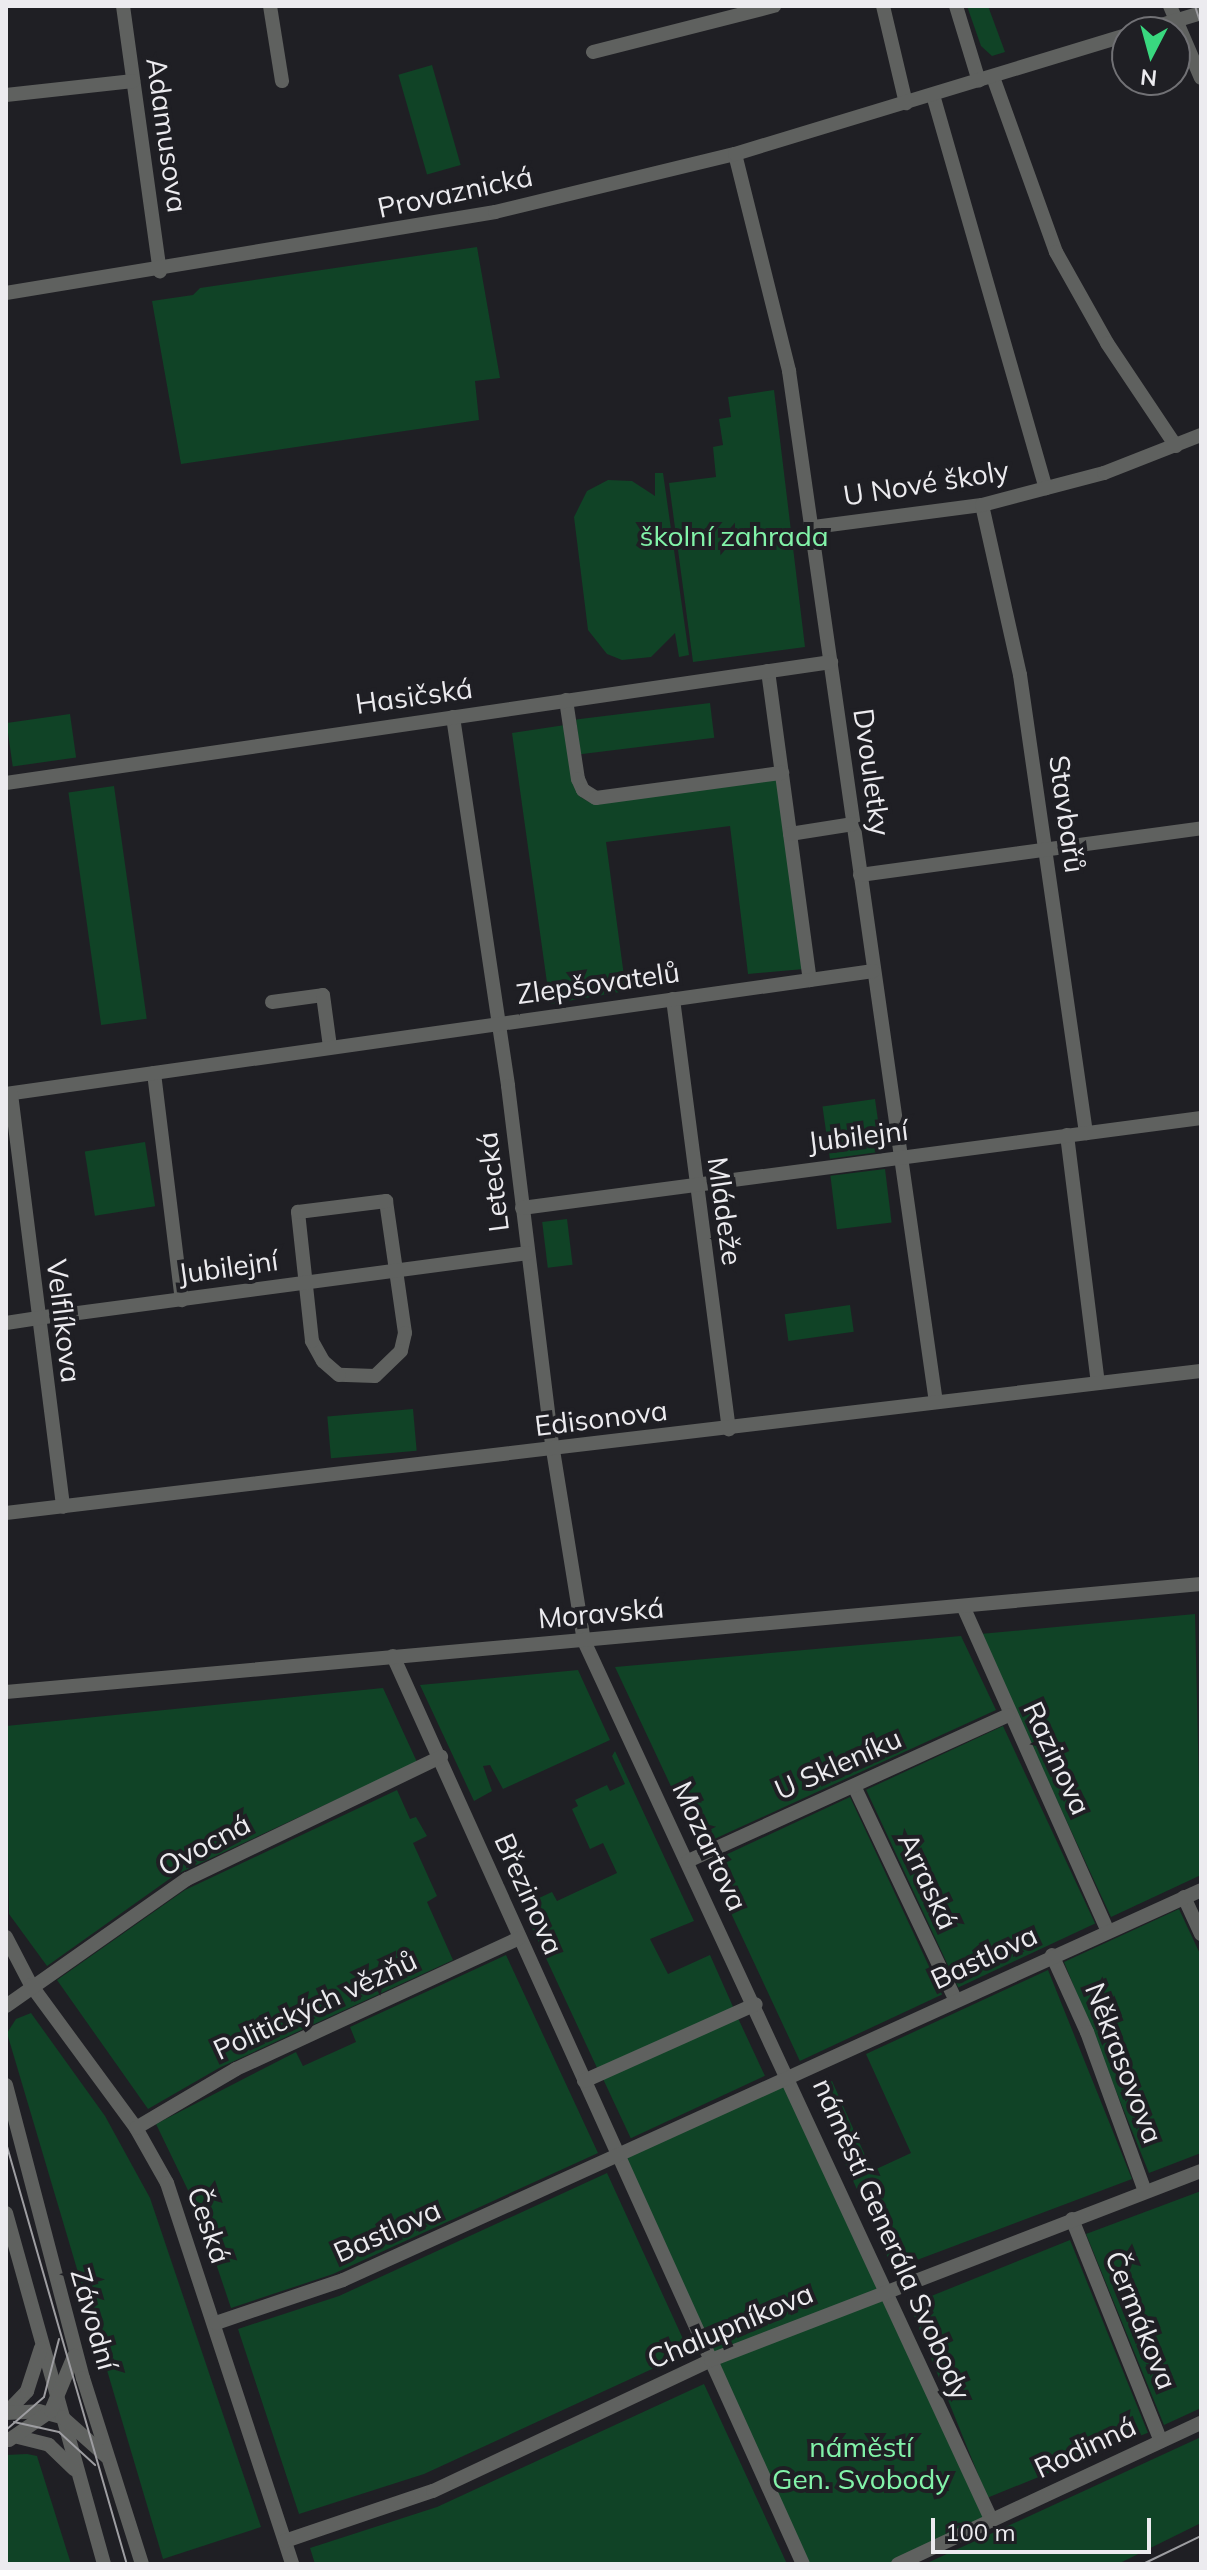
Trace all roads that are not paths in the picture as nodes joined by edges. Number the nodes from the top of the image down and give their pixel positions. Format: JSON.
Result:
{"nodes":[{"id":1,"x":123,"y":6,"type":"edge"},
{"id":2,"x":270,"y":6,"type":"edge"},
{"id":3,"x":774,"y":6,"type":"edge"},
{"id":4,"x":883,"y":6,"type":"edge"},
{"id":5,"x":956,"y":6,"type":"edge"},
{"id":6,"x":1111,"y":40,"type":"edge"},
{"id":7,"x":593,"y":52,"type":"dead end"},
{"id":8,"x":1191,"y":55,"type":"edge"},
{"id":9,"x":1201,"y":78,"type":"edge"},
{"id":10,"x":986,"y":79,"type":"junction"},
{"id":11,"x":133,"y":81,"type":"junction"},
{"id":12,"x":282,"y":81,"type":"dead end"},
{"id":13,"x":6,"y":95,"type":"edge"},
{"id":14,"x":933,"y":95,"type":"junction"},
{"id":15,"x":906,"y":103,"type":"junction"},
{"id":16,"x":735,"y":154,"type":"junction"},
{"id":17,"x":160,"y":271,"type":"junction"},
{"id":18,"x":6,"y":293,"type":"edge"},
{"id":19,"x":1201,"y":435,"type":"edge"},
{"id":20,"x":1176,"y":446,"type":"junction"},
{"id":21,"x":1046,"y":488,"type":"junction"},
{"id":22,"x":982,"y":505,"type":"junction"},
{"id":23,"x":814,"y":527,"type":"junction"},
{"id":24,"x":831,"y":662,"type":"junction"},
{"id":25,"x":768,"y":671,"type":"junction"},
{"id":26,"x":566,"y":700,"type":"junction"},
{"id":27,"x":453,"y":717,"type":"junction"},
{"id":28,"x":782,"y":773,"type":"junction"},
{"id":29,"x":6,"y":783,"type":"edge"},
{"id":30,"x":853,"y":824,"type":"junction"},
{"id":31,"x":1201,"y":828,"type":"edge"},
{"id":32,"x":790,"y":834,"type":"junction"},
{"id":33,"x":1046,"y":851,"type":"junction"},
{"id":34,"x":860,"y":875,"type":"junction"},
{"id":35,"x":873,"y":971,"type":"junction"},
{"id":36,"x":810,"y":980,"type":"junction"},
{"id":37,"x":673,"y":999,"type":"junction"},
{"id":38,"x":272,"y":1002,"type":"dead end"},
{"id":39,"x":499,"y":1022,"type":"junction"},
{"id":40,"x":330,"y":1047,"type":"junction"},
{"id":41,"x":154,"y":1073,"type":"junction"},
{"id":42,"x":9,"y":1094,"type":"edge"},
{"id":43,"x":1201,"y":1118,"type":"edge"},
{"id":44,"x":1086,"y":1133,"type":"junction"},
{"id":45,"x":1067,"y":1135,"type":"junction"},
{"id":46,"x":901,"y":1157,"type":"junction"},
{"id":47,"x":695,"y":1184,"type":"junction"},
{"id":48,"x":522,"y":1208,"type":"junction"},
{"id":49,"x":528,"y":1253,"type":"junction"},
{"id":50,"x":396,"y":1271,"type":"junction"},
{"id":51,"x":305,"y":1283,"type":"junction"},
{"id":52,"x":182,"y":1300,"type":"junction"},
{"id":53,"x":78,"y":1313,"type":"tunnel mouth"},
{"id":54,"x":43,"y":1317,"type":"junction"},
{"id":55,"x":6,"y":1323,"type":"edge"},
{"id":56,"x":1201,"y":1371,"type":"edge"},
{"id":57,"x":1098,"y":1383,"type":"junction"},
{"id":58,"x":936,"y":1402,"type":"junction"},
{"id":59,"x":729,"y":1429,"type":"junction"},
{"id":60,"x":553,"y":1450,"type":"junction"},
{"id":61,"x":63,"y":1507,"type":"junction"},
{"id":62,"x":6,"y":1513,"type":"edge"},
{"id":63,"x":1201,"y":1584,"type":"edge"},
{"id":64,"x":963,"y":1606,"type":"junction"},
{"id":65,"x":584,"y":1641,"type":"junction"},
{"id":66,"x":393,"y":1656,"type":"junction"},
{"id":67,"x":6,"y":1692,"type":"edge"},
{"id":68,"x":1008,"y":1715,"type":"junction"},
{"id":69,"x":441,"y":1757,"type":"junction"},
{"id":70,"x":854,"y":1786,"type":"junction"},
{"id":71,"x":688,"y":1861,"type":"junction"},
{"id":72,"x":1201,"y":1890,"type":"edge"},
{"id":73,"x":1184,"y":1897,"type":"junction"},
{"id":74,"x":1107,"y":1929,"type":"junction"},
{"id":75,"x":1201,"y":1934,"type":"edge"},
{"id":76,"x":6,"y":1937,"type":"edge"},
{"id":77,"x":519,"y":1938,"type":"junction"},
{"id":78,"x":1052,"y":1955,"type":"junction"},
{"id":79,"x":31,"y":1985,"type":"junction"},
{"id":80,"x":955,"y":1999,"type":"junction"},
{"id":81,"x":756,"y":2004,"type":"junction"},
{"id":82,"x":6,"y":2006,"type":"edge"},
{"id":83,"x":789,"y":2074,"type":"junction"},
{"id":84,"x":584,"y":2081,"type":"junction"},
{"id":85,"x":6,"y":2085,"type":"edge"},
{"id":86,"x":136,"y":2128,"type":"junction"},
{"id":87,"x":618,"y":2153,"type":"junction"},
{"id":88,"x":1201,"y":2171,"type":"edge"},
{"id":89,"x":1145,"y":2191,"type":"junction"},
{"id":90,"x":6,"y":2213,"type":"edge"},
{"id":91,"x":1072,"y":2219,"type":"junction"},
{"id":92,"x":885,"y":2289,"type":"junction"},
{"id":93,"x":216,"y":2323,"type":"junction"},
{"id":94,"x":40,"y":2331,"type":"junction"},
{"id":95,"x":73,"y":2339,"type":"junction"},
{"id":96,"x":711,"y":2360,"type":"junction"},
{"id":97,"x":57,"y":2410,"type":"junction"},
{"id":98,"x":6,"y":2413,"type":"edge"},
{"id":99,"x":1201,"y":2423,"type":"edge"},
{"id":100,"x":8,"y":2440,"type":"edge"},
{"id":101,"x":1161,"y":2441,"type":"junction"},
{"id":102,"x":116,"y":2474,"type":"junction"},
{"id":103,"x":80,"y":2484,"type":"junction"},
{"id":104,"x":991,"y":2519,"type":"junction"},
{"id":105,"x":285,"y":2541,"type":"junction"},
{"id":106,"x":104,"y":2564,"type":"edge"},
{"id":107,"x":142,"y":2564,"type":"edge"},
{"id":108,"x":292,"y":2564,"type":"edge"},
{"id":109,"x":803,"y":2564,"type":"edge"},
{"id":110,"x":898,"y":2564,"type":"edge"}],
"edges":[{"from":1,"to":11,"type":"street","name":"Adamusova"},
{"from":2,"to":12,"type":"street"},
{"from":3,"to":7,"type":"street"},
{"from":4,"to":15,"type":"street"},
{"from":5,"to":10,"type":"street"},
{"from":6,"to":10,"type":"street","name":"Provaznická"},
{"from":8,"to":9,"type":"street"},
{"from":10,"to":14,"type":"street","name":"Provaznická"},
{"from":10,"to":20,"type":"street"},
{"from":11,"to":13,"type":"street"},
{"from":11,"to":17,"type":"street","name":"Adamusova"},
{"from":14,"to":15,"type":"street","name":"Provaznická"},
{"from":14,"to":21,"type":"street","name":"U Nové školy"},
{"from":15,"to":16,"type":"street","name":"Provaznická"},
{"from":16,"to":17,"type":"street","name":"Provaznická"},
{"from":16,"to":23,"type":"street","name":"Dvouletky"},
{"from":17,"to":18,"type":"street","name":"Provaznická"},
{"from":19,"to":20,"type":"street","name":"U Nové školy"},
{"from":20,"to":21,"type":"street","name":"U Nové školy"},
{"from":21,"to":22,"type":"street","name":"U Nové školy"},
{"from":22,"to":23,"type":"street","name":"U Nové školy"},
{"from":22,"to":33,"type":"street","name":"Stavbařů"},
{"from":23,"to":24,"type":"street","name":"Dvouletky"},
{"from":24,"to":25,"type":"street","name":"Hasičská"},
{"from":24,"to":30,"type":"street","name":"Dvouletky"},
{"from":25,"to":26,"type":"street","name":"Hasičská"},
{"from":25,"to":28,"type":"street"},
{"from":26,"to":27,"type":"street","name":"Hasičská"},
{"from":26,"to":28,"type":"street"},
{"from":27,"to":29,"type":"street","name":"Hasičská"},
{"from":27,"to":39,"type":"street","name":"Letecká"},
{"from":28,"to":32,"type":"street"},
{"from":30,"to":32,"type":"street"},
{"from":30,"to":34,"type":"street","name":"Dvouletky"},
{"from":31,"to":33,"type":"street"},
{"from":32,"to":36,"type":"street"},
{"from":33,"to":34,"type":"street"},
{"from":33,"to":44,"type":"street","name":"Stavbařů"},
{"from":34,"to":35,"type":"street","name":"Dvouletky"},
{"from":35,"to":36,"type":"street","name":"Zlepšovatelů"},
{"from":35,"to":46,"type":"street","name":"Dvouletky"},
{"from":36,"to":37,"type":"street","name":"Zlepšovatelů"},
{"from":37,"to":39,"type":"street","name":"Zlepšovatelů"},
{"from":37,"to":47,"type":"street","name":"Mládeže"},
{"from":38,"to":40,"type":"street"},
{"from":39,"to":40,"type":"street","name":"Zlepšovatelů"},
{"from":39,"to":48,"type":"street","name":"Letecká"},
{"from":40,"to":41,"type":"street","name":"Zlepšovatelů"},
{"from":41,"to":42,"type":"street","name":"Zlepšovatelů"},
{"from":41,"to":52,"type":"street"},
{"from":42,"to":54,"type":"street","name":"Velflíkova"},
{"from":43,"to":44,"type":"street","name":"Jubilejní"},
{"from":44,"to":45,"type":"street","name":"Jubilejní"},
{"from":45,"to":46,"type":"street","name":"Jubilejní"},
{"from":45,"to":57,"type":"street"},
{"from":46,"to":47,"type":"street","name":"Jubilejní"},
{"from":46,"to":58,"type":"street","name":"Dvouletky"},
{"from":47,"to":48,"type":"street","name":"Jubilejní"},
{"from":47,"to":59,"type":"street","name":"Mládeže"},
{"from":48,"to":49,"type":"street","name":"Letecká"},
{"from":49,"to":50,"type":"street","name":"Jubilejní"},
{"from":49,"to":60,"type":"street","name":"Letecká"},
{"from":50,"to":51,"type":"street","name":"Jubilejní"},
{"from":50,"to":51,"type":"street"},
{"from":50,"to":51,"type":"street"},
{"from":51,"to":52,"type":"street","name":"Jubilejní"},
{"from":52,"to":53,"type":"street","name":"Jubilejní"},
{"from":54,"to":55,"type":"street"},
{"from":54,"to":61,"type":"street","name":"Velflíkova"},
{"from":56,"to":57,"type":"street","name":"Edisonova"},
{"from":57,"to":58,"type":"street","name":"Edisonova"},
{"from":58,"to":59,"type":"street","name":"Edisonova"},
{"from":59,"to":60,"type":"street","name":"Edisonova"},
{"from":60,"to":61,"type":"street","name":"Edisonova"},
{"from":60,"to":65,"type":"street","name":"Letecká"},
{"from":61,"to":62,"type":"street","name":"Edisonova"},
{"from":63,"to":64,"type":"street","name":"Moravská"},
{"from":64,"to":65,"type":"street","name":"Moravská"},
{"from":64,"to":68,"type":"street","name":"Razinova"},
{"from":65,"to":66,"type":"street","name":"Moravská"},
{"from":65,"to":71,"type":"street","name":"Mozartova"},
{"from":66,"to":67,"type":"street","name":"Moravská"},
{"from":66,"to":69,"type":"street","name":"Březinova"},
{"from":68,"to":70,"type":"street","name":"U Skleníku"},
{"from":68,"to":74,"type":"street","name":"Razinova"},
{"from":69,"to":77,"type":"street","name":"Březinova"},
{"from":69,"to":79,"type":"street","name":"Ovocná"},
{"from":70,"to":71,"type":"street","name":"U Skleníku"},
{"from":70,"to":80,"type":"street","name":"Arraská"},
{"from":71,"to":81,"type":"street","name":"Mozartova"},
{"from":72,"to":73,"type":"street","name":"Bastlova"},
{"from":73,"to":74,"type":"street","name":"Bastlova"},
{"from":73,"to":75,"type":"street"},
{"from":74,"to":78,"type":"street","name":"Bastlova"},
{"from":76,"to":79,"type":"street","name":"Česká"},
{"from":77,"to":84,"type":"street","name":"Březinova"},
{"from":77,"to":86,"type":"street","name":"Politických vězňů"},
{"from":78,"to":80,"type":"street","name":"Bastlova"},
{"from":78,"to":89,"type":"street","name":"Někrasovova"},
{"from":79,"to":82,"type":"street","name":"Ovocná"},
{"from":79,"to":86,"type":"street","name":"Česká"},
{"from":80,"to":83,"type":"street","name":"Bastlova"},
{"from":81,"to":83,"type":"street","name":"Mozartova"},
{"from":81,"to":84,"type":"street"},
{"from":83,"to":87,"type":"street","name":"náměstí Generála Svobody"},
{"from":83,"to":92,"type":"street","name":"náměstí Generála Svobody"},
{"from":84,"to":87,"type":"street","name":"Březinova"},
{"from":85,"to":95,"type":"street","name":"Závodní"},
{"from":86,"to":93,"type":"street","name":"Česká"},
{"from":87,"to":93,"type":"street","name":"Bastlova"},
{"from":87,"to":96,"type":"street"},
{"from":88,"to":89,"type":"street","name":"Chalupníkova"},
{"from":89,"to":91,"type":"street","name":"Chalupníkova"},
{"from":90,"to":94,"type":"street","name":"Závodní"},
{"from":91,"to":92,"type":"street","name":"Chalupníkova"},
{"from":91,"to":101,"type":"street","name":"Čermákova"},
{"from":92,"to":96,"type":"street","name":"Chalupníkova"},
{"from":92,"to":104,"type":"street","name":"náměstí Generála Svobody"},
{"from":93,"to":105,"type":"street","name":"Česká"},
{"from":94,"to":97,"type":"street","name":"Závodní"},
{"from":94,"to":98,"type":"street"},
{"from":95,"to":97,"type":"street"},
{"from":95,"to":102,"type":"street","name":"Závodní"},
{"from":96,"to":105,"type":"street","name":"Chalupníkova"},
{"from":96,"to":109,"type":"street"},
{"from":97,"to":98,"type":"street"},
{"from":97,"to":100,"type":"street"},
{"from":97,"to":102,"type":"street"},
{"from":97,"to":103,"type":"street","name":"Závodní"},
{"from":99,"to":101,"type":"street","name":"Rodinná"},
{"from":100,"to":103,"type":"street"},
{"from":101,"to":104,"type":"street","name":"Rodinná"},
{"from":102,"to":107,"type":"street","name":"Závodní"},
{"from":103,"to":106,"type":"street","name":"Závodní"},
{"from":104,"to":110,"type":"street"},
{"from":105,"to":108,"type":"street","name":"Česká"}]}
